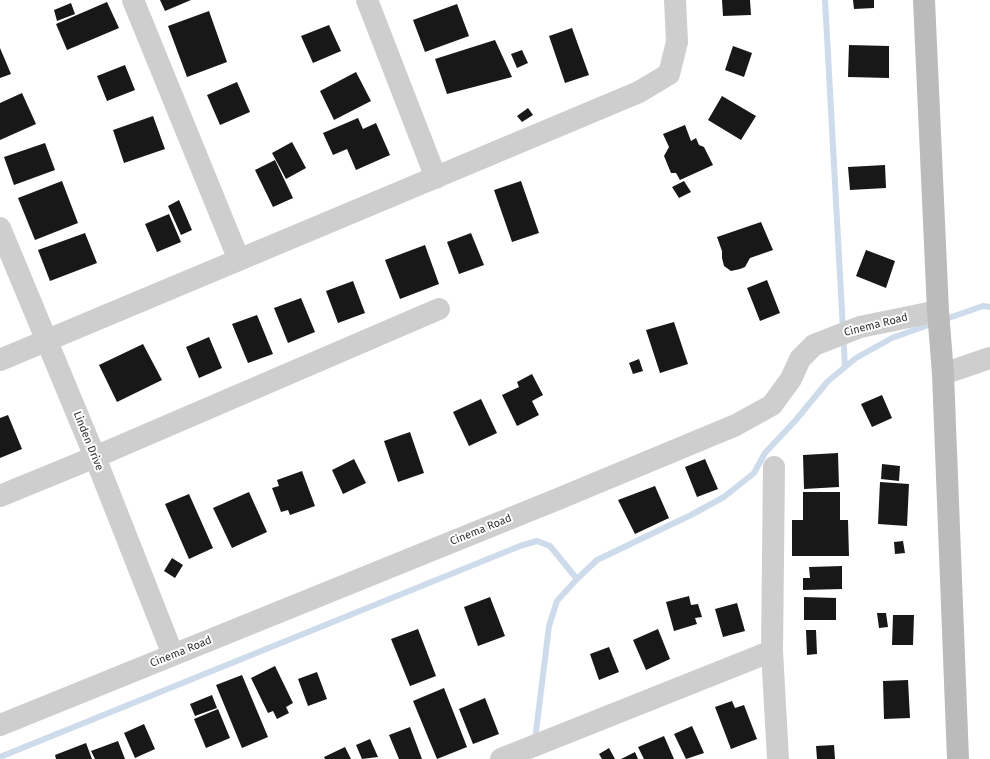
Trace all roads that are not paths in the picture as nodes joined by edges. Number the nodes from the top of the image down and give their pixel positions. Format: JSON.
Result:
{"nodes":[{"id":1,"x":133,"y":0,"type":"edge"},
{"id":2,"x":366,"y":0,"type":"edge"},
{"id":3,"x":675,"y":0,"type":"edge"},
{"id":4,"x":924,"y":0,"type":"edge"},
{"id":5,"x":436,"y":178,"type":"junction"},
{"id":6,"x":0,"y":228,"type":"edge"},
{"id":7,"x":239,"y":260,"type":"junction"},
{"id":8,"x":439,"y":309,"type":"dead end"},
{"id":9,"x":938,"y":311,"type":"junction"},
{"id":10,"x":47,"y":341,"type":"junction"},
{"id":11,"x":990,"y":358,"type":"edge"},
{"id":12,"x":0,"y":360,"type":"edge"},
{"id":13,"x":943,"y":374,"type":"junction"},
{"id":14,"x":95,"y":457,"type":"junction"},
{"id":15,"x":774,"y":467,"type":"dead end"},
{"id":16,"x":0,"y":496,"type":"edge"},
{"id":17,"x":772,"y":651,"type":"junction"},
{"id":18,"x":173,"y":655,"type":"junction"},
{"id":19,"x":0,"y":726,"type":"edge"},
{"id":20,"x":508,"y":756,"type":"edge"},
{"id":21,"x":778,"y":759,"type":"edge"},
{"id":22,"x":958,"y":759,"type":"edge"}],
"edges":[{"from":1,"to":7,"type":"street"},
{"from":2,"to":5,"type":"street"},
{"from":3,"to":5,"type":"street"},
{"from":4,"to":9,"type":"main road"},
{"from":5,"to":7,"type":"street"},
{"from":6,"to":10,"type":"street","name":"Linden Drive"},
{"from":7,"to":10,"type":"street"},
{"from":8,"to":14,"type":"street"},
{"from":9,"to":13,"type":"main road"},
{"from":9,"to":18,"type":"street","name":"Cinema Road"},
{"from":10,"to":12,"type":"street"},
{"from":10,"to":14,"type":"street","name":"Linden Drive"},
{"from":11,"to":13,"type":"street"},
{"from":13,"to":22,"type":"main road"},
{"from":14,"to":16,"type":"street"},
{"from":14,"to":18,"type":"street","name":"Linden Drive"},
{"from":15,"to":17,"type":"street"},
{"from":17,"to":20,"type":"street"},
{"from":17,"to":21,"type":"street"},
{"from":18,"to":19,"type":"street","name":"Cinema Road"}]}
